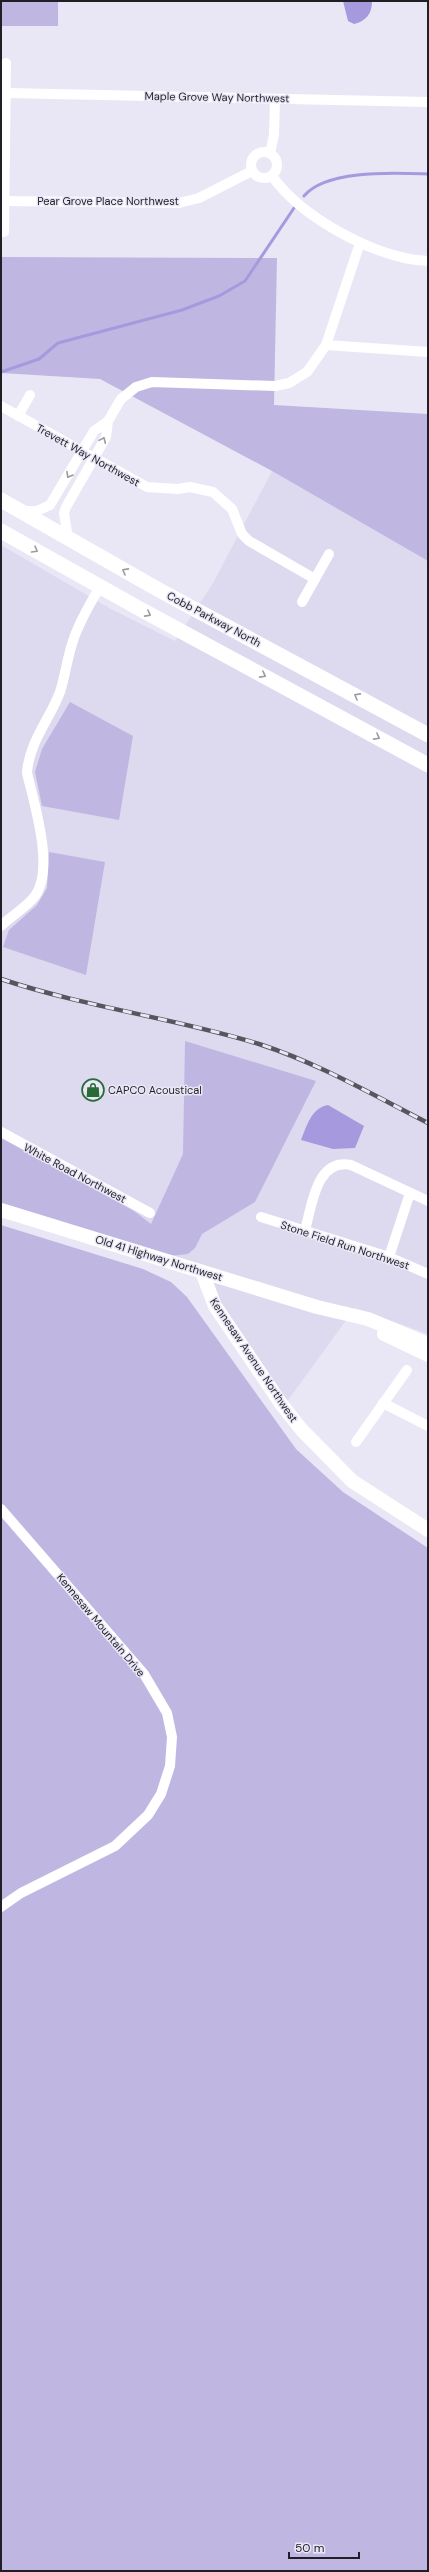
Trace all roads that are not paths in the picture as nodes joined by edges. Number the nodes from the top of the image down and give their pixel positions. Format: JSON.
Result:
{"nodes":[{"id":1,"x":6,"y":63,"type":"dead end"},
{"id":2,"x":6,"y":93,"type":"junction"},
{"id":3,"x":275,"y":99,"type":"junction"},
{"id":4,"x":428,"y":102,"type":"edge"},
{"id":5,"x":270,"y":153,"type":"junction"},
{"id":6,"x":252,"y":171,"type":"junction"},
{"id":7,"x":272,"y":176,"type":"junction"},
{"id":8,"x":4,"y":201,"type":"junction"},
{"id":9,"x":4,"y":232,"type":"dead end"},
{"id":10,"x":360,"y":243,"type":"junction"},
{"id":11,"x":428,"y":261,"type":"edge"},
{"id":12,"x":326,"y":345,"type":"junction"},
{"id":13,"x":428,"y":352,"type":"edge"},
{"id":14,"x":30,"y":395,"type":"dead end"},
{"id":15,"x":1,"y":406,"type":"edge"},
{"id":16,"x":18,"y":416,"type":"junction"},
{"id":17,"x":108,"y":421,"type":"junction"},
{"id":18,"x":82,"y":452,"type":"junction"},
{"id":19,"x":94,"y":459,"type":"junction"},
{"id":20,"x":1,"y":500,"type":"edge"},
{"id":21,"x":18,"y":510,"type":"junction"},
{"id":22,"x":1,"y":531,"type":"edge"},
{"id":23,"x":68,"y":538,"type":"junction"},
{"id":24,"x":329,"y":554,"type":"dead end"},
{"id":25,"x":315,"y":579,"type":"junction"},
{"id":26,"x":100,"y":587,"type":"junction"},
{"id":27,"x":302,"y":602,"type":"dead end"},
{"id":28,"x":428,"y":735,"type":"edge"},
{"id":29,"x":428,"y":765,"type":"edge"},
{"id":30,"x":1,"y":926,"type":"edge"},
{"id":31,"x":1,"y":1132,"type":"edge"},
{"id":32,"x":410,"y":1193,"type":"junction"},
{"id":33,"x":428,"y":1201,"type":"edge"},
{"id":34,"x":1,"y":1210,"type":"edge"},
{"id":35,"x":150,"y":1213,"type":"dead end"},
{"id":36,"x":261,"y":1217,"type":"dead end"},
{"id":37,"x":305,"y":1230,"type":"junction"},
{"id":38,"x":389,"y":1257,"type":"junction"},
{"id":39,"x":202,"y":1272,"type":"junction"},
{"id":40,"x":428,"y":1274,"type":"edge"},
{"id":41,"x":317,"y":1307,"type":"junction"},
{"id":42,"x":428,"y":1344,"type":"edge"},
{"id":43,"x":428,"y":1355,"type":"edge"},
{"id":44,"x":407,"y":1370,"type":"dead end"},
{"id":45,"x":384,"y":1403,"type":"junction"},
{"id":46,"x":428,"y":1426,"type":"edge"},
{"id":47,"x":356,"y":1442,"type":"dead end"},
{"id":48,"x":1,"y":1509,"type":"edge"},
{"id":49,"x":428,"y":1530,"type":"edge"},
{"id":50,"x":1,"y":1907,"type":"edge"}],
"edges":[{"from":1,"to":2,"type":"street"},
{"from":2,"to":3,"type":"street","name":"Maple Grove Way Northwest"},
{"from":2,"to":8,"type":"street"},
{"from":3,"to":4,"type":"street","name":"Maple Grove Way Northwest"},
{"from":3,"to":5,"type":"street"},
{"from":5,"to":6,"type":"street"},
{"from":5,"to":7,"type":"street"},
{"from":6,"to":7,"type":"street"},
{"from":6,"to":8,"type":"street","name":"Pear Grove Place Northwest"},
{"from":7,"to":10,"type":"street"},
{"from":8,"to":9,"type":"street"},
{"from":10,"to":11,"type":"street"},
{"from":10,"to":12,"type":"street"},
{"from":12,"to":13,"type":"street"},
{"from":12,"to":17,"type":"street"},
{"from":14,"to":16,"type":"street"},
{"from":15,"to":16,"type":"street","name":"Trevett Way Northwest"},
{"from":16,"to":18,"type":"street","name":"Trevett Way Northwest"},
{"from":17,"to":18,"type":"street"},
{"from":19,"to":17,"type":"street","one_way":true},
{"from":18,"to":19,"type":"street","name":"Trevett Way Northwest"},
{"from":18,"to":21,"type":"street","one_way":true},
{"from":19,"to":23,"type":"street"},
{"from":19,"to":25,"type":"street","name":"Trevett Way Northwest"},
{"from":20,"to":21,"type":"main road","name":"Cobb Parkway North"},
{"from":21,"to":23,"type":"main road","name":"Cobb Parkway North"},
{"from":22,"to":26,"type":"main road","one_way":true},
{"from":28,"to":23,"type":"main road","name":"Cobb Parkway North","one_way":true},
{"from":24,"to":25,"type":"street"},
{"from":25,"to":27,"type":"street"},
{"from":26,"to":29,"type":"main road","one_way":true},
{"from":26,"to":30,"type":"street"},
{"from":31,"to":35,"type":"street","name":"White Road Northwest"},
{"from":32,"to":33,"type":"street"},
{"from":32,"to":37,"type":"street"},
{"from":32,"to":38,"type":"street"},
{"from":34,"to":39,"type":"street","name":"Old 41 Highway Northwest"},
{"from":36,"to":37,"type":"street","name":"Stone Field Run Northwest"},
{"from":37,"to":38,"type":"street","name":"Stone Field Run Northwest"},
{"from":38,"to":40,"type":"street","name":"Stone Field Run Northwest"},
{"from":39,"to":41,"type":"street","name":"Old 41 Highway Northwest"},
{"from":39,"to":49,"type":"street","name":"Kennesaw Avenue Northwest"},
{"from":41,"to":42,"type":"street","name":"Old 41 Highway Northwest"},
{"from":41,"to":43,"type":"street","name":"Old 41 Highway Northwest"},
{"from":44,"to":45,"type":"street"},
{"from":45,"to":46,"type":"street"},
{"from":45,"to":47,"type":"street"},
{"from":48,"to":50,"type":"street","name":"Kennesaw Mountain Drive"}]}
